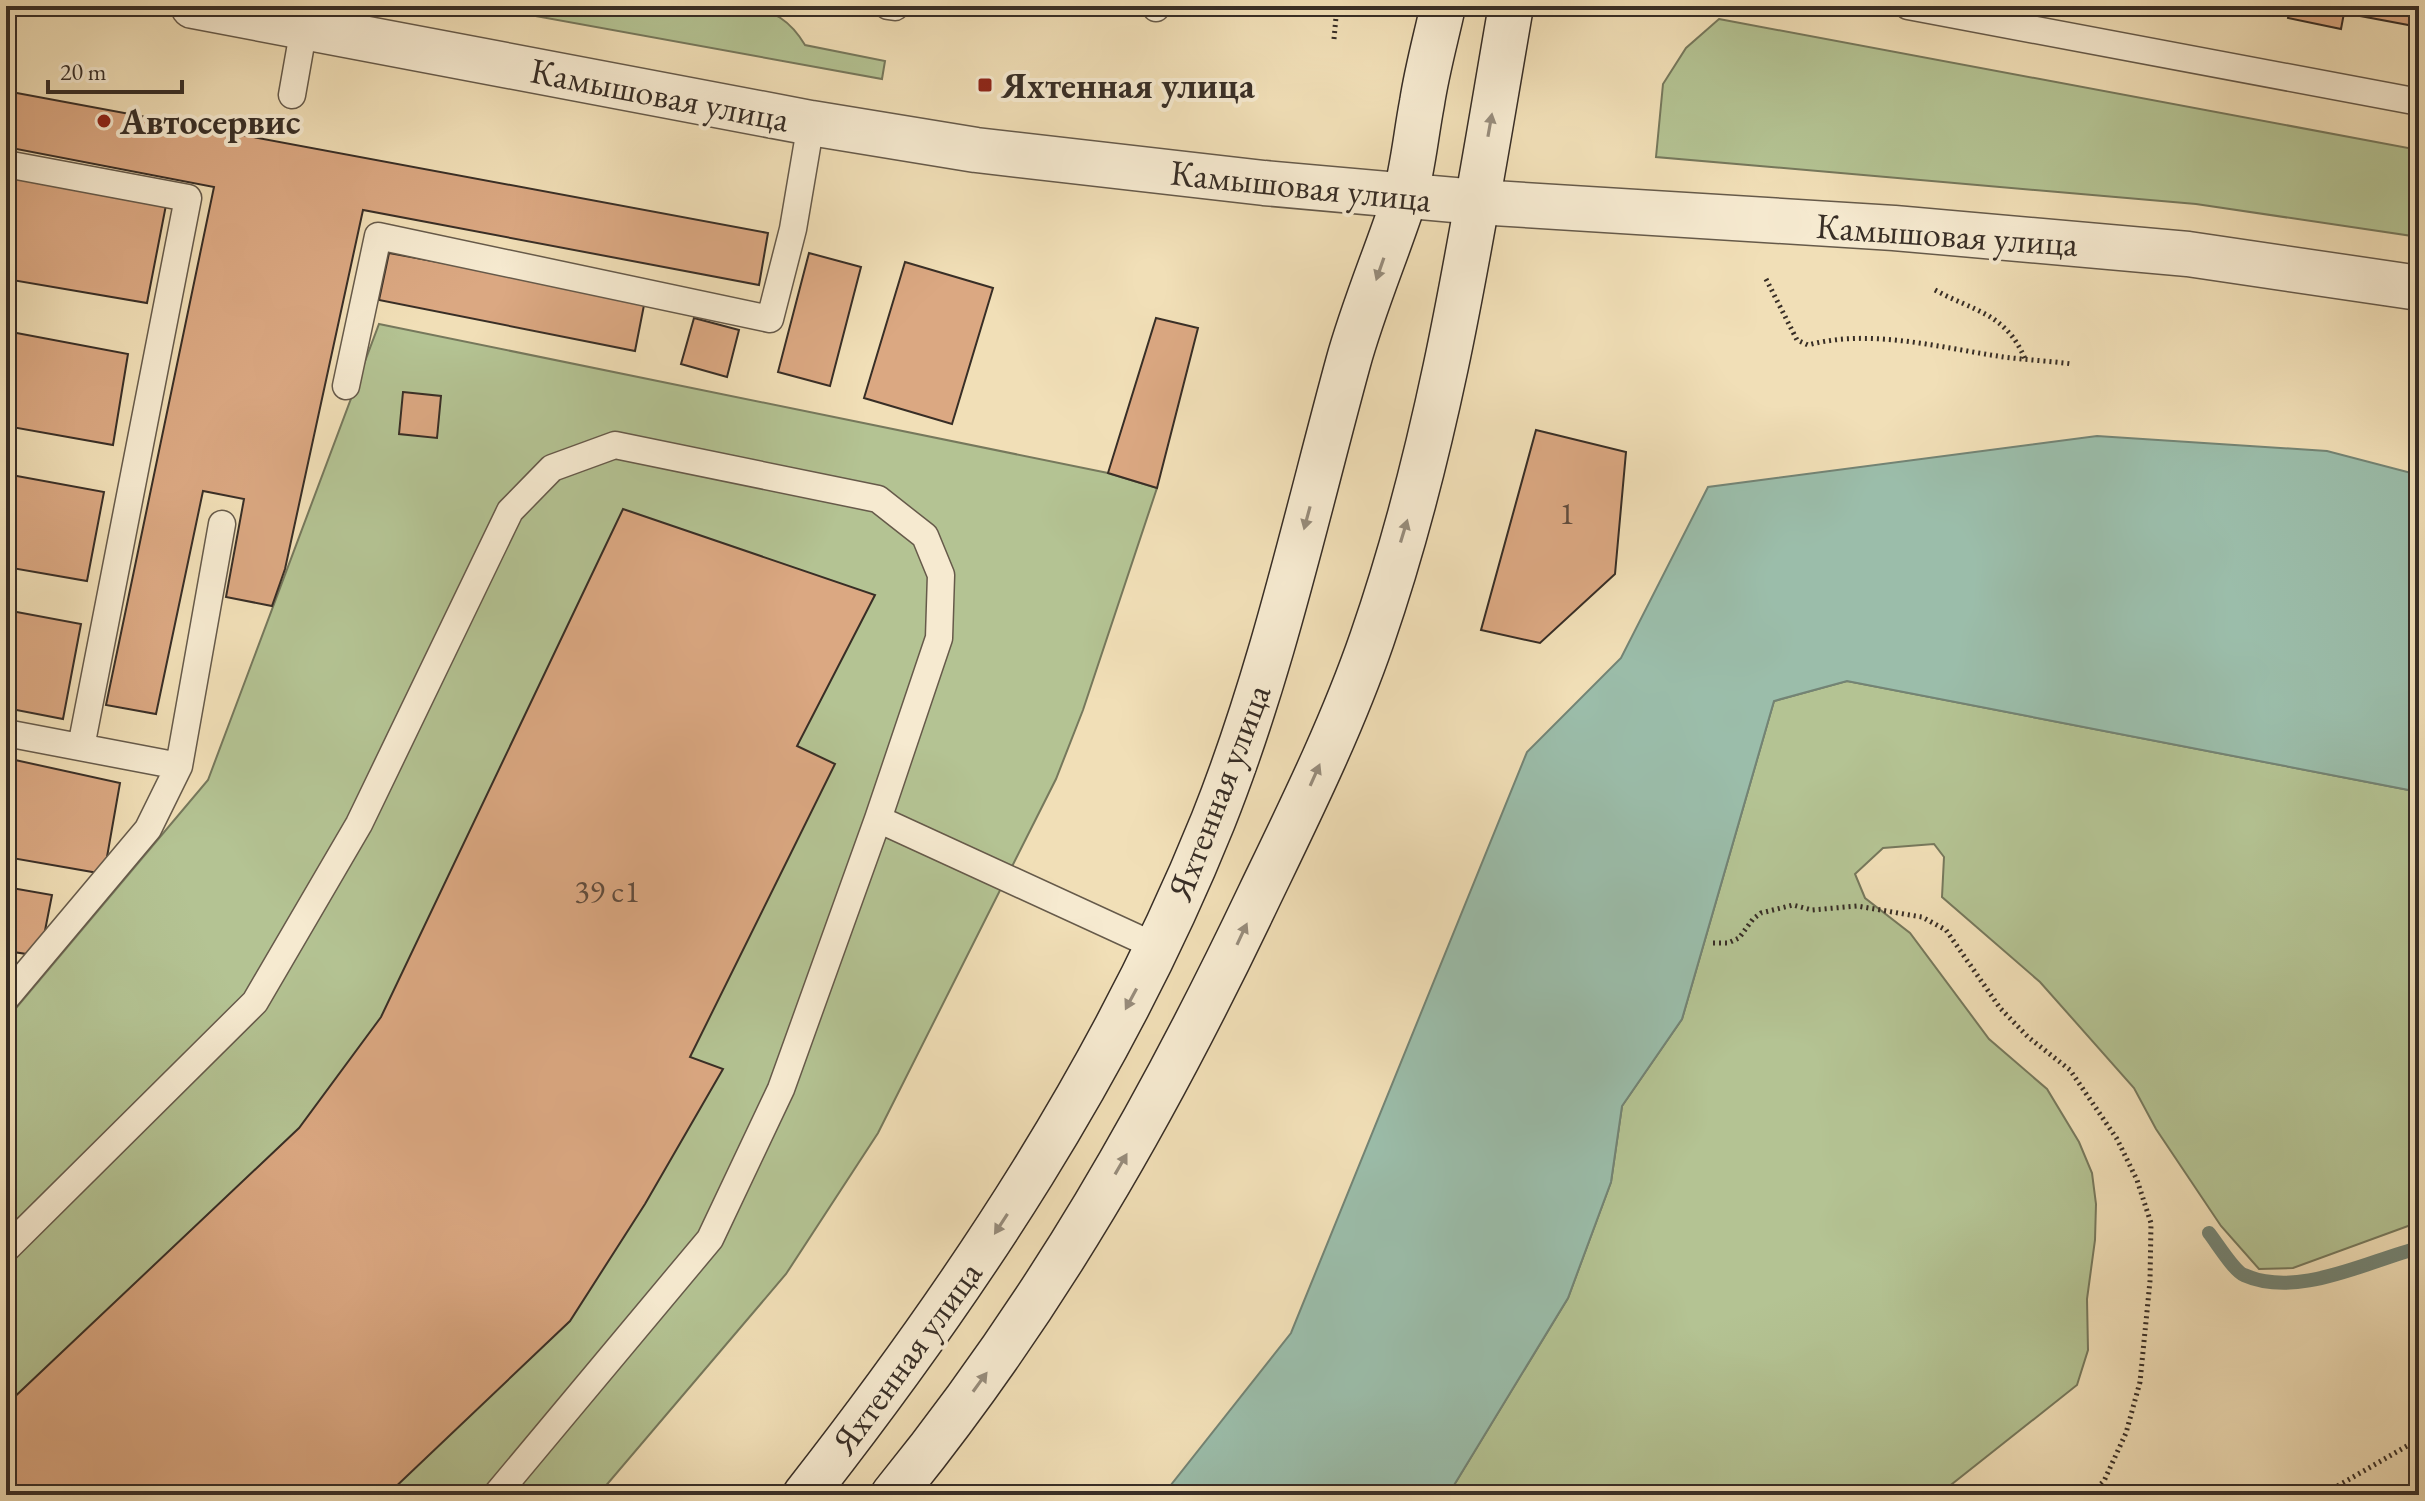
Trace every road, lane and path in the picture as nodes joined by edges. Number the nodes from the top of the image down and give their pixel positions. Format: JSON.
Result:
{"nodes":[{"id":1,"x":193,"y":6,"type":"edge"},
{"id":2,"x":1337,"y":6,"type":"edge"},
{"id":3,"x":1443,"y":6,"type":"edge"},
{"id":4,"x":1511,"y":6,"type":"edge"},
{"id":5,"x":1908,"y":6,"type":"edge"},
{"id":6,"x":304,"y":27,"type":"junction"},
{"id":7,"x":1334,"y":39,"type":"dead end"},
{"id":8,"x":292,"y":95,"type":"dead end"},
{"id":9,"x":2419,"y":102,"type":"edge"},
{"id":10,"x":811,"y":123,"type":"junction"},
{"id":11,"x":6,"y":164,"type":"edge"},
{"id":12,"x":1405,"y":195,"type":"junction"},
{"id":13,"x":1477,"y":202,"type":"junction"},
{"id":14,"x":1766,"y":279,"type":"dead end"},
{"id":15,"x":2419,"y":288,"type":"edge"},
{"id":16,"x":1935,"y":290,"type":"dead end"},
{"id":17,"x":2025,"y":359,"type":"junction"},
{"id":18,"x":2072,"y":364,"type":"dead end"},
{"id":19,"x":346,"y":386,"type":"dead end"},
{"id":20,"x":222,"y":524,"type":"dead end"},
{"id":21,"x":6,"y":733,"type":"edge"},
{"id":22,"x":81,"y":747,"type":"junction"},
{"id":23,"x":179,"y":766,"type":"junction"},
{"id":24,"x":878,"y":819,"type":"junction"},
{"id":25,"x":1713,"y":943,"type":"dead end"},
{"id":26,"x":1157,"y":947,"type":"junction"},
{"id":27,"x":6,"y":998,"type":"edge"},
{"id":28,"x":6,"y":1249,"type":"edge"},
{"id":29,"x":2419,"y":1439,"type":"edge"},
{"id":30,"x":496,"y":1495,"type":"edge"},
{"id":31,"x":805,"y":1495,"type":"edge"},
{"id":32,"x":893,"y":1495,"type":"edge"},
{"id":33,"x":2089,"y":1495,"type":"edge"},
{"id":34,"x":2322,"y":1495,"type":"edge"}],
"edges":[{"from":1,"to":6,"type":"main road","name":"Камышовая улица"},
{"from":2,"to":7,"type":"path"},
{"from":3,"to":12,"type":"main road","name":"Яхтенная улица"},
{"from":13,"to":4,"type":"main road","name":"Яхтенная улица","one_way":true},
{"from":5,"to":9,"type":"lane"},
{"from":6,"to":8,"type":"lane"},
{"from":6,"to":10,"type":"main road","name":"Камышовая улица"},
{"from":10,"to":12,"type":"main road","name":"Камышовая улица"},
{"from":10,"to":19,"type":"lane"},
{"from":11,"to":22,"type":"lane"},
{"from":12,"to":13,"type":"main road","name":"Камышовая улица"},
{"from":12,"to":26,"type":"main road","name":"Яхтенная улица","one_way":true},
{"from":13,"to":15,"type":"main road","name":"Камышовая улица"},
{"from":32,"to":13,"type":"main road","name":"Яхтенная улица","one_way":true},
{"from":14,"to":17,"type":"path"},
{"from":16,"to":17,"type":"path"},
{"from":17,"to":18,"type":"path"},
{"from":20,"to":23,"type":"lane"},
{"from":21,"to":22,"type":"lane"},
{"from":22,"to":23,"type":"lane"},
{"from":23,"to":27,"type":"lane"},
{"from":24,"to":26,"type":"lane"},
{"from":24,"to":28,"type":"lane"},
{"from":24,"to":30,"type":"lane"},
{"from":25,"to":33,"type":"path"},
{"from":26,"to":31,"type":"main road","name":"Яхтенная улица","one_way":true},
{"from":29,"to":34,"type":"path"}]}
